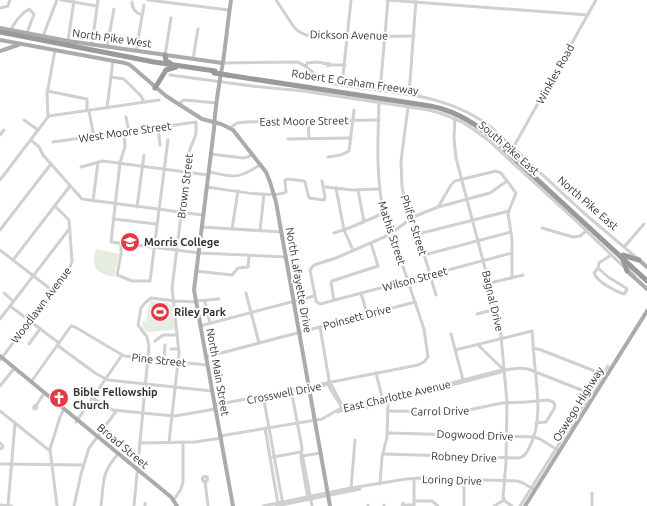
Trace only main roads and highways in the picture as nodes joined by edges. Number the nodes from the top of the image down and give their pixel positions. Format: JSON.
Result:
{"nodes":[{"id":1,"x":230,"y":0,"type":"edge"},
{"id":2,"x":0,"y":28,"type":"edge"},
{"id":3,"x":0,"y":32,"type":"edge"},
{"id":4,"x":0,"y":36,"type":"edge"},
{"id":5,"x":0,"y":41,"type":"edge"},
{"id":6,"x":25,"y":44,"type":"junction"},
{"id":7,"x":6,"y":48,"type":"junction"},
{"id":8,"x":0,"y":50,"type":"edge"},
{"id":9,"x":165,"y":57,"type":"junction"},
{"id":10,"x":153,"y":63,"type":"junction"},
{"id":11,"x":222,"y":63,"type":"junction"},
{"id":12,"x":177,"y":66,"type":"junction"},
{"id":13,"x":160,"y":81,"type":"junction"},
{"id":14,"x":219,"y":82,"type":"junction"},
{"id":15,"x":155,"y":88,"type":"junction"},
{"id":16,"x":214,"y":122,"type":"junction"},
{"id":17,"x":238,"y":136,"type":"junction"},
{"id":18,"x":629,"y":251,"type":"road end"},
{"id":19,"x":621,"y":258,"type":"junction"},
{"id":20,"x":639,"y":260,"type":"joint"},
{"id":21,"x":647,"y":267,"type":"edge"},
{"id":22,"x":627,"y":271,"type":"joint"},
{"id":23,"x":647,"y":279,"type":"edge"},
{"id":24,"x":647,"y":289,"type":"edge"},
{"id":25,"x":647,"y":311,"type":"edge"},
{"id":26,"x":0,"y":358,"type":"edge"},
{"id":27,"x":64,"y":410,"type":"junction"},
{"id":28,"x":174,"y":504,"type":"edge"},
{"id":29,"x":233,"y":506,"type":"edge"},
{"id":30,"x":330,"y":506,"type":"edge"},
{"id":31,"x":525,"y":506,"type":"edge"}],
"edges":[{"from":1,"to":11,"type":"main road"},
{"from":2,"to":9,"type":"main road","name":"North Pike West"},
{"from":3,"to":10,"type":"highway","name":"Robert E Graham Freeway"},
{"from":4,"to":10,"type":"highway","name":"Robert E Graham Freeway"},
{"from":5,"to":6,"type":"main road"},
{"from":5,"to":7,"type":"main road"},
{"from":5,"to":8,"type":"main road"},
{"from":6,"to":7,"type":"main road"},
{"from":6,"to":15,"type":"main road"},
{"from":7,"to":8,"type":"main road"},
{"from":9,"to":10,"type":"highway"},
{"from":9,"to":11,"type":"main road","name":"North Pike West"},
{"from":9,"to":12,"type":"highway"},
{"from":10,"to":12,"type":"highway","name":"Robert E Graham Freeway"},
{"from":10,"to":13,"type":"highway"},
{"from":11,"to":14,"type":"main road"},
{"from":12,"to":13,"type":"highway"},
{"from":12,"to":19,"type":"highway","name":"Robert E Graham Freeway","bridge":true},
{"from":13,"to":15,"type":"highway"},
{"from":14,"to":16,"type":"main road"},
{"from":14,"to":16,"type":"main road"},
{"from":15,"to":16,"type":"main road"},
{"from":16,"to":17,"type":"main road"},
{"from":16,"to":17,"type":"main road","name":"North Lafayette Drive"},
{"from":16,"to":29,"type":"main road","name":"North Main Street"},
{"from":17,"to":30,"type":"main road","name":"North Lafayette Drive"},
{"from":18,"to":19,"type":"highway"},
{"from":19,"to":20,"type":"highway"},
{"from":19,"to":22,"type":"highway"},
{"from":19,"to":23,"type":"highway","name":"Robert E Graham Freeway"},
{"from":20,"to":21,"type":"main road","name":"North Pike East"},
{"from":22,"to":24,"type":"main road","name":"South Pike East"},
{"from":25,"to":31,"type":"main road","name":"Oswego Highway"},
{"from":26,"to":27,"type":"main road","name":"Broad Street"},
{"from":26,"to":27,"type":"main road","name":"Broad Street"},
{"from":27,"to":28,"type":"main road","name":"Broad Street"}]}
